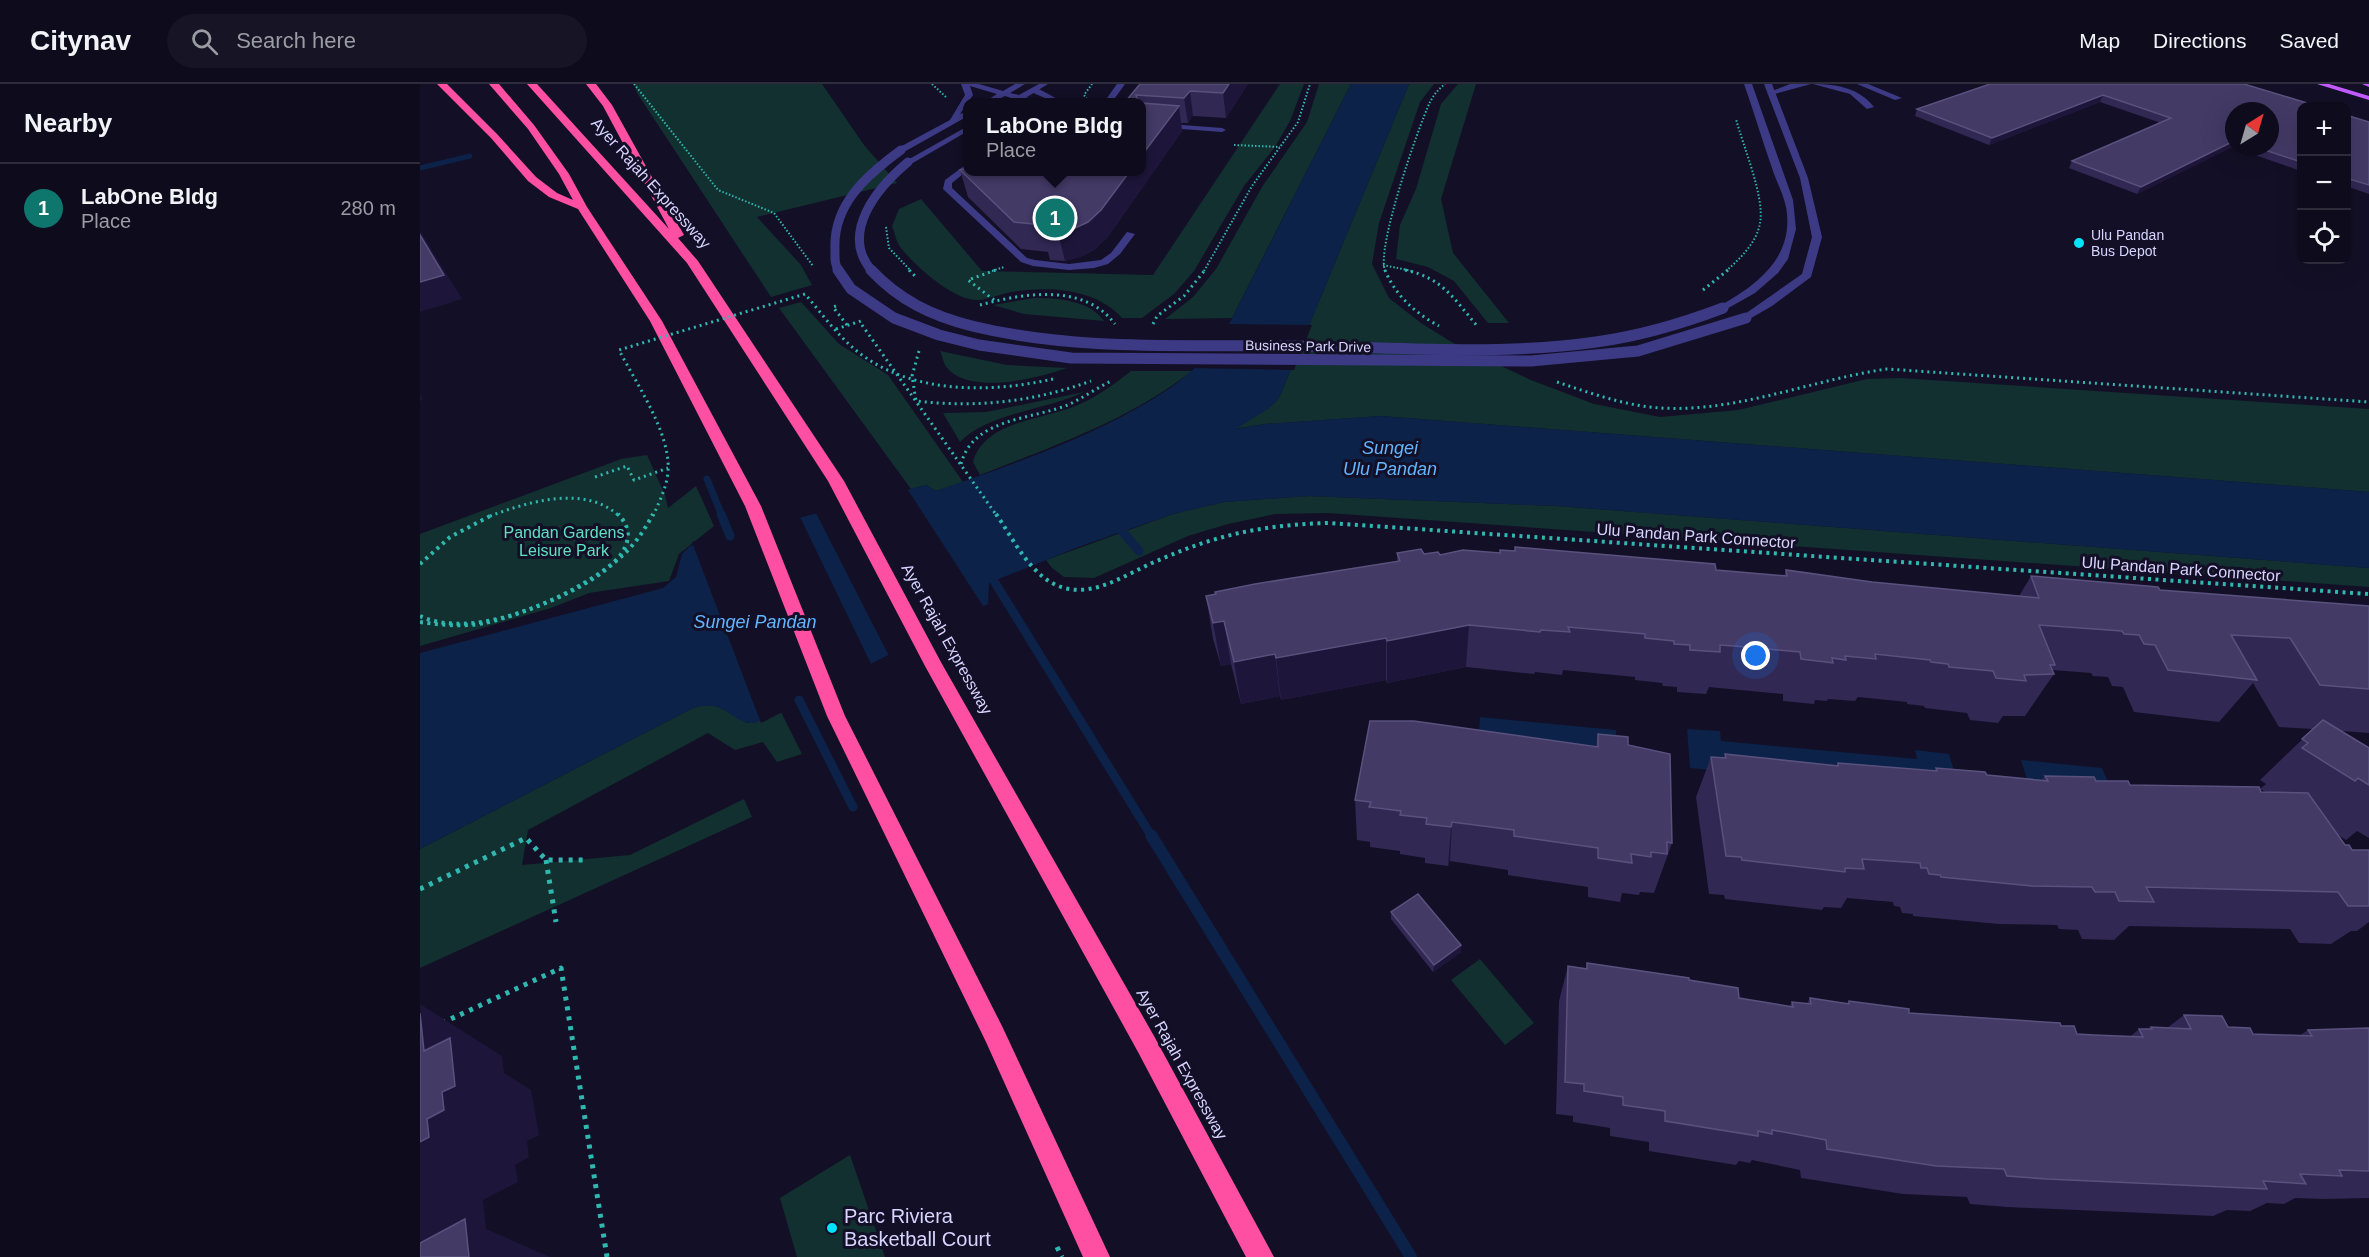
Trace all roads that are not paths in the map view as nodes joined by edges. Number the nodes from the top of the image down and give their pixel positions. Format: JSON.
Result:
{"nodes":[{"id":1,"x":442,"y":84,"type":"edge"},
{"id":2,"x":494,"y":84,"type":"edge"},
{"id":3,"x":532,"y":84,"type":"edge"},
{"id":4,"x":591,"y":84,"type":"edge"},
{"id":5,"x":964,"y":84,"type":"edge"},
{"id":6,"x":971,"y":84,"type":"edge"},
{"id":7,"x":1018,"y":84,"type":"edge"},
{"id":8,"x":1044,"y":84,"type":"edge"},
{"id":9,"x":1121,"y":84,"type":"edge"},
{"id":10,"x":1748,"y":84,"type":"edge"},
{"id":11,"x":1807,"y":84,"type":"edge"},
{"id":12,"x":1817,"y":84,"type":"edge"},
{"id":13,"x":1831,"y":84,"type":"edge"},
{"id":14,"x":1861,"y":84,"type":"edge"},
{"id":15,"x":2321,"y":84,"type":"edge"},
{"id":16,"x":1770,"y":88,"type":"edge"},
{"id":17,"x":1034,"y":90,"type":"junction"},
{"id":18,"x":1849,"y":91,"type":"junction"},
{"id":19,"x":1004,"y":93,"type":"junction"},
{"id":20,"x":967,"y":98,"type":"edge"},
{"id":21,"x":995,"y":98,"type":"edge"},
{"id":22,"x":1013,"y":98,"type":"edge"},
{"id":23,"x":1020,"y":98,"type":"edge"},
{"id":24,"x":1051,"y":98,"type":"edge"},
{"id":25,"x":1111,"y":98,"type":"edge"},
{"id":26,"x":1898,"y":98,"type":"dead end"},
{"id":27,"x":2369,"y":98,"type":"edge"},
{"id":28,"x":963,"y":106,"type":"edge"},
{"id":29,"x":1870,"y":107,"type":"dead end"},
{"id":30,"x":963,"y":116,"type":"edge"},
{"id":31,"x":949,"y":123,"type":"junction"},
{"id":32,"x":1146,"y":124,"type":"edge"},
{"id":33,"x":1222,"y":130,"type":"dead end"},
{"id":34,"x":963,"y":131,"type":"edge"},
{"id":35,"x":963,"y":170,"type":"edge"},
{"id":36,"x":582,"y":207,"type":"junction"},
{"id":37,"x":1130,"y":234,"type":"dead end"},
{"id":38,"x":692,"y":261,"type":"junction"},
{"id":39,"x":1097,"y":1257,"type":"edge"},
{"id":40,"x":1261,"y":1257,"type":"edge"}],
"edges":[{"from":1,"to":36,"type":"highway"},
{"from":2,"to":36,"type":"highway"},
{"from":3,"to":38,"type":"highway","name":"Ayer Rajah Expressway"},
{"from":4,"to":38,"type":"highway"},
{"from":5,"to":20,"type":"street"},
{"from":6,"to":19,"type":"street"},
{"from":7,"to":17,"type":"street"},
{"from":7,"to":19,"type":"street"},
{"from":8,"to":17,"type":"street"},
{"from":9,"to":25,"type":"street"},
{"from":10,"to":34,"type":"street","name":"Business Park Drive","bridge":true},
{"from":11,"to":16,"type":"street"},
{"from":12,"to":18,"type":"street"},
{"from":13,"to":18,"type":"street"},
{"from":14,"to":26,"type":"street"},
{"from":15,"to":27,"type":"main road"},
{"from":16,"to":31,"type":"street","name":"Business Park Drive","bridge":true},
{"from":17,"to":23,"type":"street"},
{"from":17,"to":24,"type":"street"},
{"from":18,"to":29,"type":"street"},
{"from":19,"to":21,"type":"street"},
{"from":19,"to":22,"type":"street"},
{"from":28,"to":31,"type":"street"},
{"from":30,"to":31,"type":"street","name":"Business Park Drive"},
{"from":32,"to":33,"type":"street"},
{"from":35,"to":37,"type":"street"},
{"from":36,"to":39,"type":"highway"},
{"from":38,"to":40,"type":"highway","name":"Ayer Rajah Expressway"}]}
